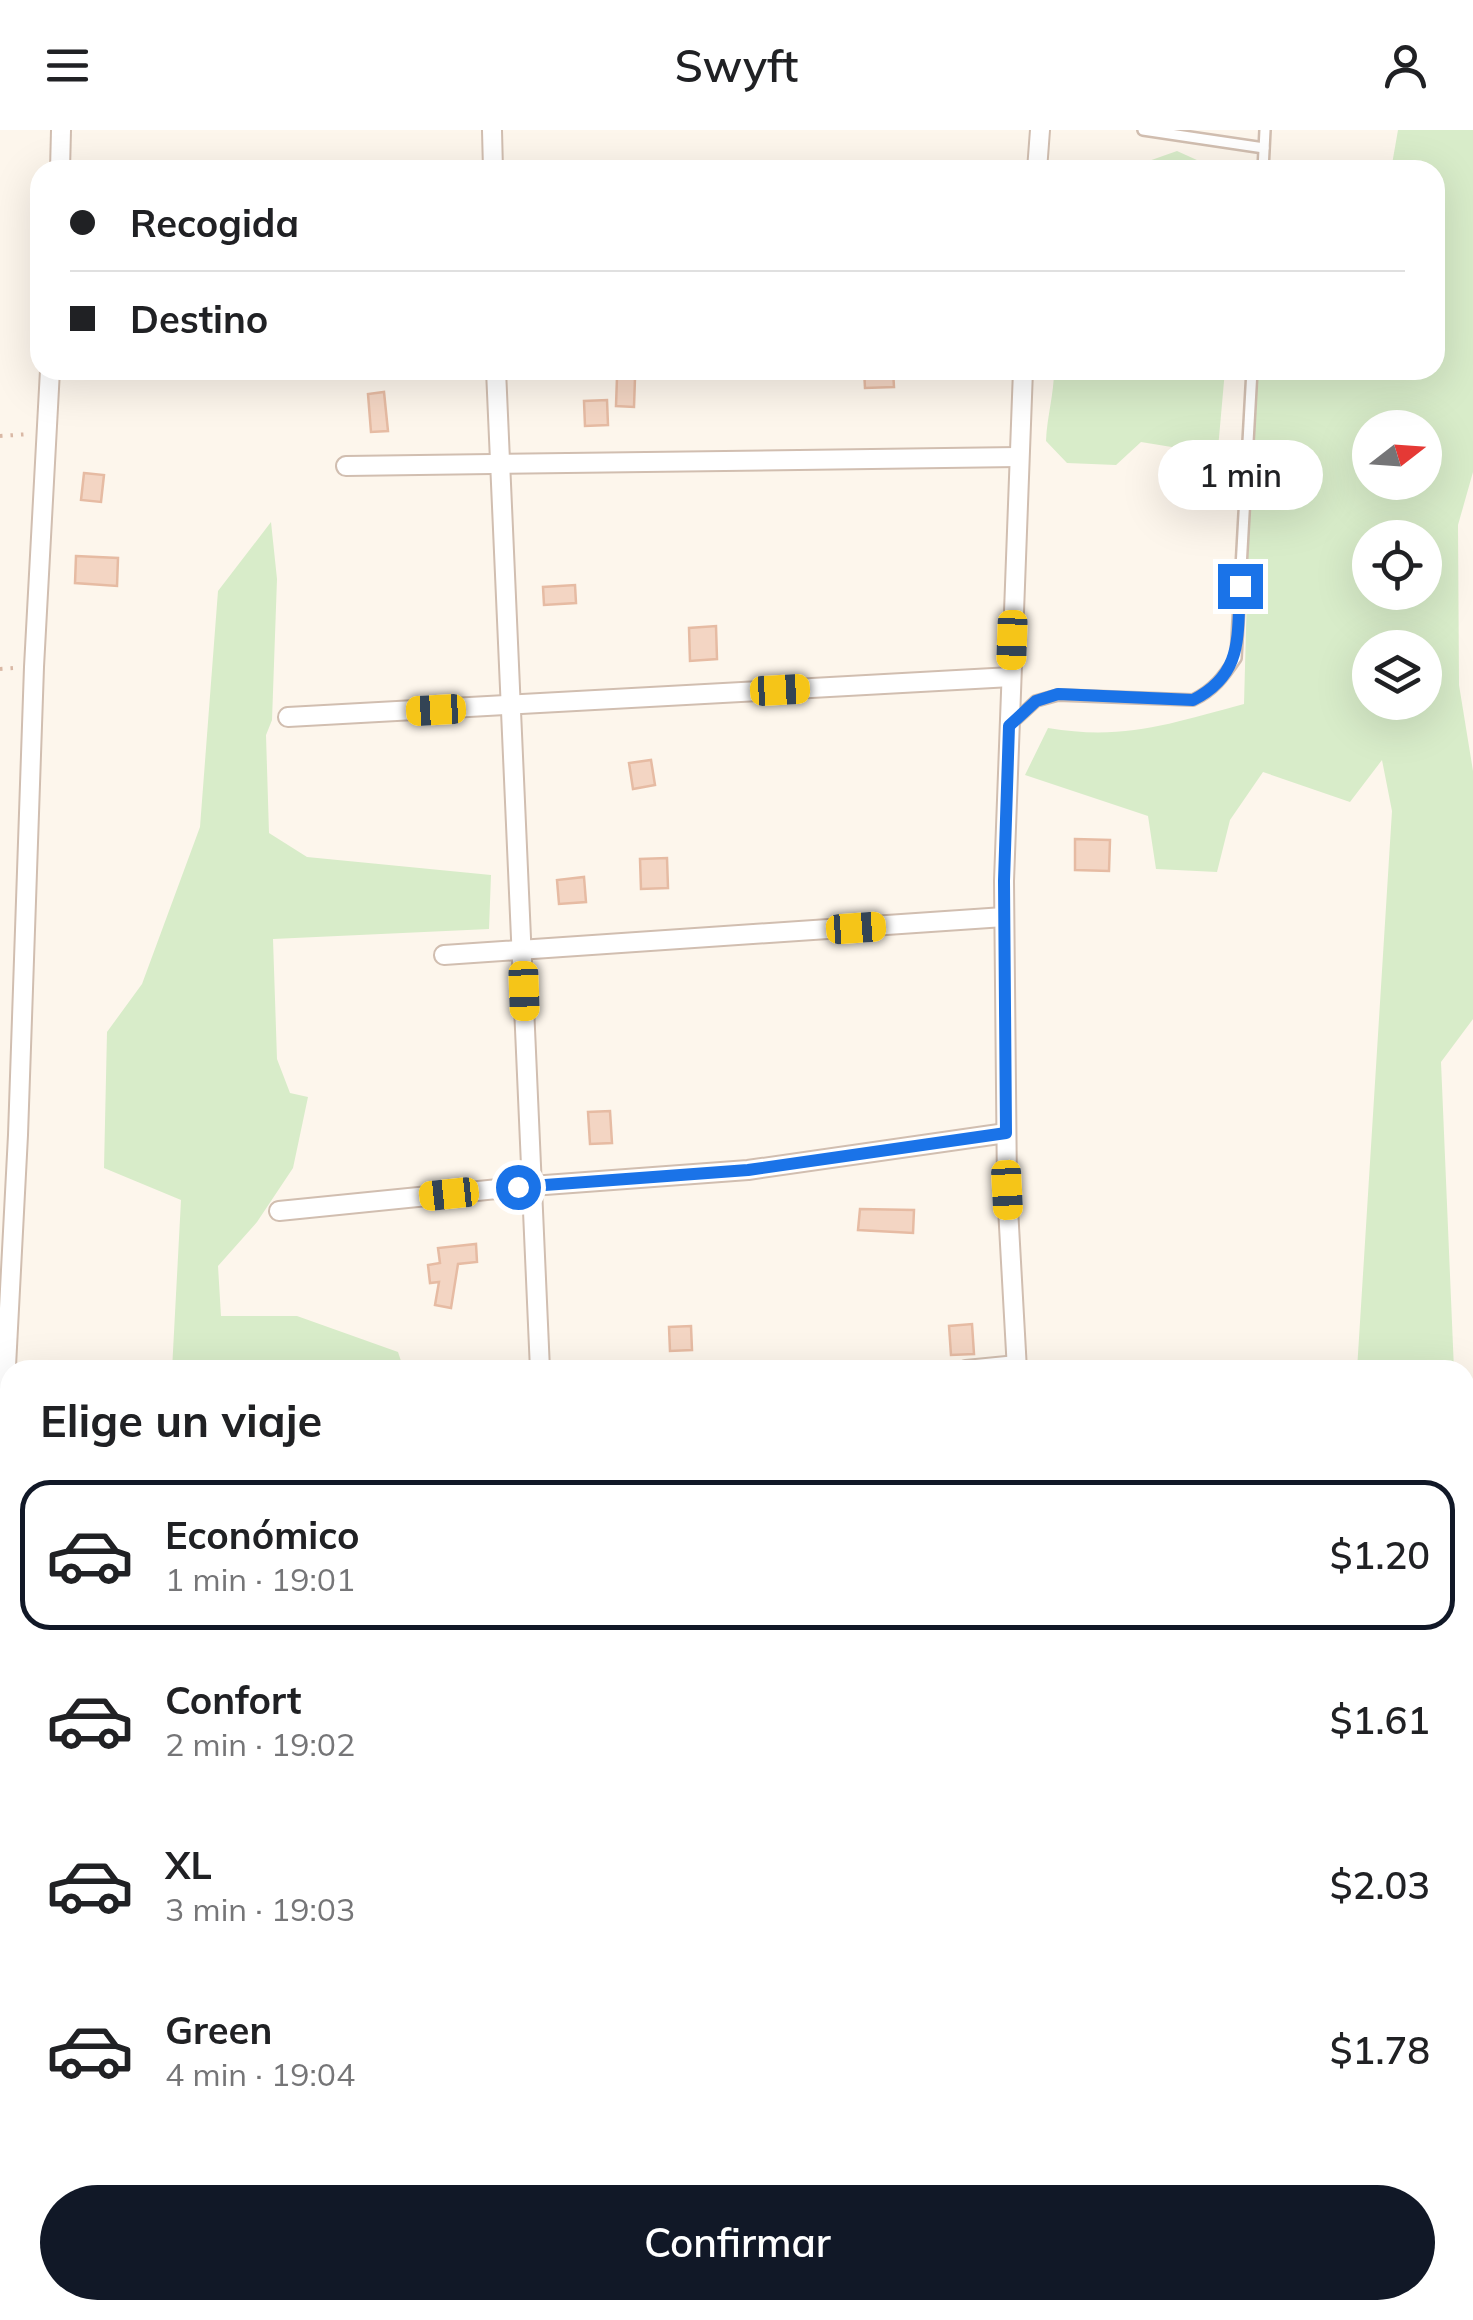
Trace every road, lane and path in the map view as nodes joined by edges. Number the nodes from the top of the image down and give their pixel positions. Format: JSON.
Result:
{"nodes":[{"id":1,"x":61,"y":130,"type":"edge"},
{"id":2,"x":492,"y":130,"type":"edge"},
{"id":3,"x":1040,"y":130,"type":"edge"},
{"id":4,"x":1143,"y":130,"type":"edge"},
{"id":5,"x":1265,"y":130,"type":"edge"},
{"id":6,"x":1264,"y":148,"type":"junction"},
{"id":7,"x":60,"y":160,"type":"edge"},
{"id":8,"x":493,"y":160,"type":"edge"},
{"id":9,"x":1038,"y":160,"type":"edge"},
{"id":10,"x":1263,"y":160,"type":"edge"},
{"id":11,"x":50,"y":380,"type":"edge"},
{"id":12,"x":496,"y":380,"type":"edge"},
{"id":13,"x":1022,"y":380,"type":"edge"},
{"id":14,"x":1251,"y":380,"type":"edge"},
{"id":15,"x":47,"y":432,"type":"junction"},
{"id":16,"x":0,"y":436,"type":"edge"},
{"id":17,"x":1018,"y":458,"type":"junction"},
{"id":18,"x":500,"y":464,"type":"junction"},
{"id":19,"x":346,"y":466,"type":"dead end"},
{"id":20,"x":1010,"y":677,"type":"junction"},
{"id":21,"x":511,"y":706,"type":"junction"},
{"id":22,"x":288,"y":718,"type":"dead end"},
{"id":23,"x":1009,"y":726,"type":"junction"},
{"id":24,"x":1004,"y":917,"type":"junction"},
{"id":25,"x":522,"y":952,"type":"junction"},
{"id":26,"x":444,"y":955,"type":"dead end"},
{"id":27,"x":1006,"y":1133,"type":"junction"},
{"id":28,"x":532,"y":1186,"type":"junction"},
{"id":29,"x":279,"y":1211,"type":"dead end"},
{"id":30,"x":6,"y":1360,"type":"edge"},
{"id":31,"x":540,"y":1360,"type":"edge"},
{"id":32,"x":1017,"y":1360,"type":"edge"}],
"edges":[{"from":1,"to":7,"type":"street"},
{"from":2,"to":8,"type":"street"},
{"from":3,"to":9,"type":"street"},
{"from":4,"to":6,"type":"lane"},
{"from":5,"to":6,"type":"lane"},
{"from":6,"to":10,"type":"lane"},
{"from":11,"to":15,"type":"street"},
{"from":12,"to":18,"type":"street"},
{"from":13,"to":17,"type":"street"},
{"from":14,"to":23,"type":"lane"},
{"from":15,"to":16,"type":"path"},
{"from":15,"to":30,"type":"street"},
{"from":17,"to":18,"type":"street"},
{"from":17,"to":20,"type":"street"},
{"from":18,"to":19,"type":"street"},
{"from":18,"to":21,"type":"street"},
{"from":20,"to":21,"type":"street"},
{"from":20,"to":23,"type":"street"},
{"from":21,"to":22,"type":"street"},
{"from":21,"to":25,"type":"street"},
{"from":23,"to":24,"type":"street"},
{"from":24,"to":25,"type":"street"},
{"from":24,"to":27,"type":"street"},
{"from":25,"to":26,"type":"street"},
{"from":25,"to":28,"type":"street"},
{"from":27,"to":28,"type":"street"},
{"from":27,"to":32,"type":"street"},
{"from":28,"to":29,"type":"street"},
{"from":28,"to":31,"type":"street"}]}
